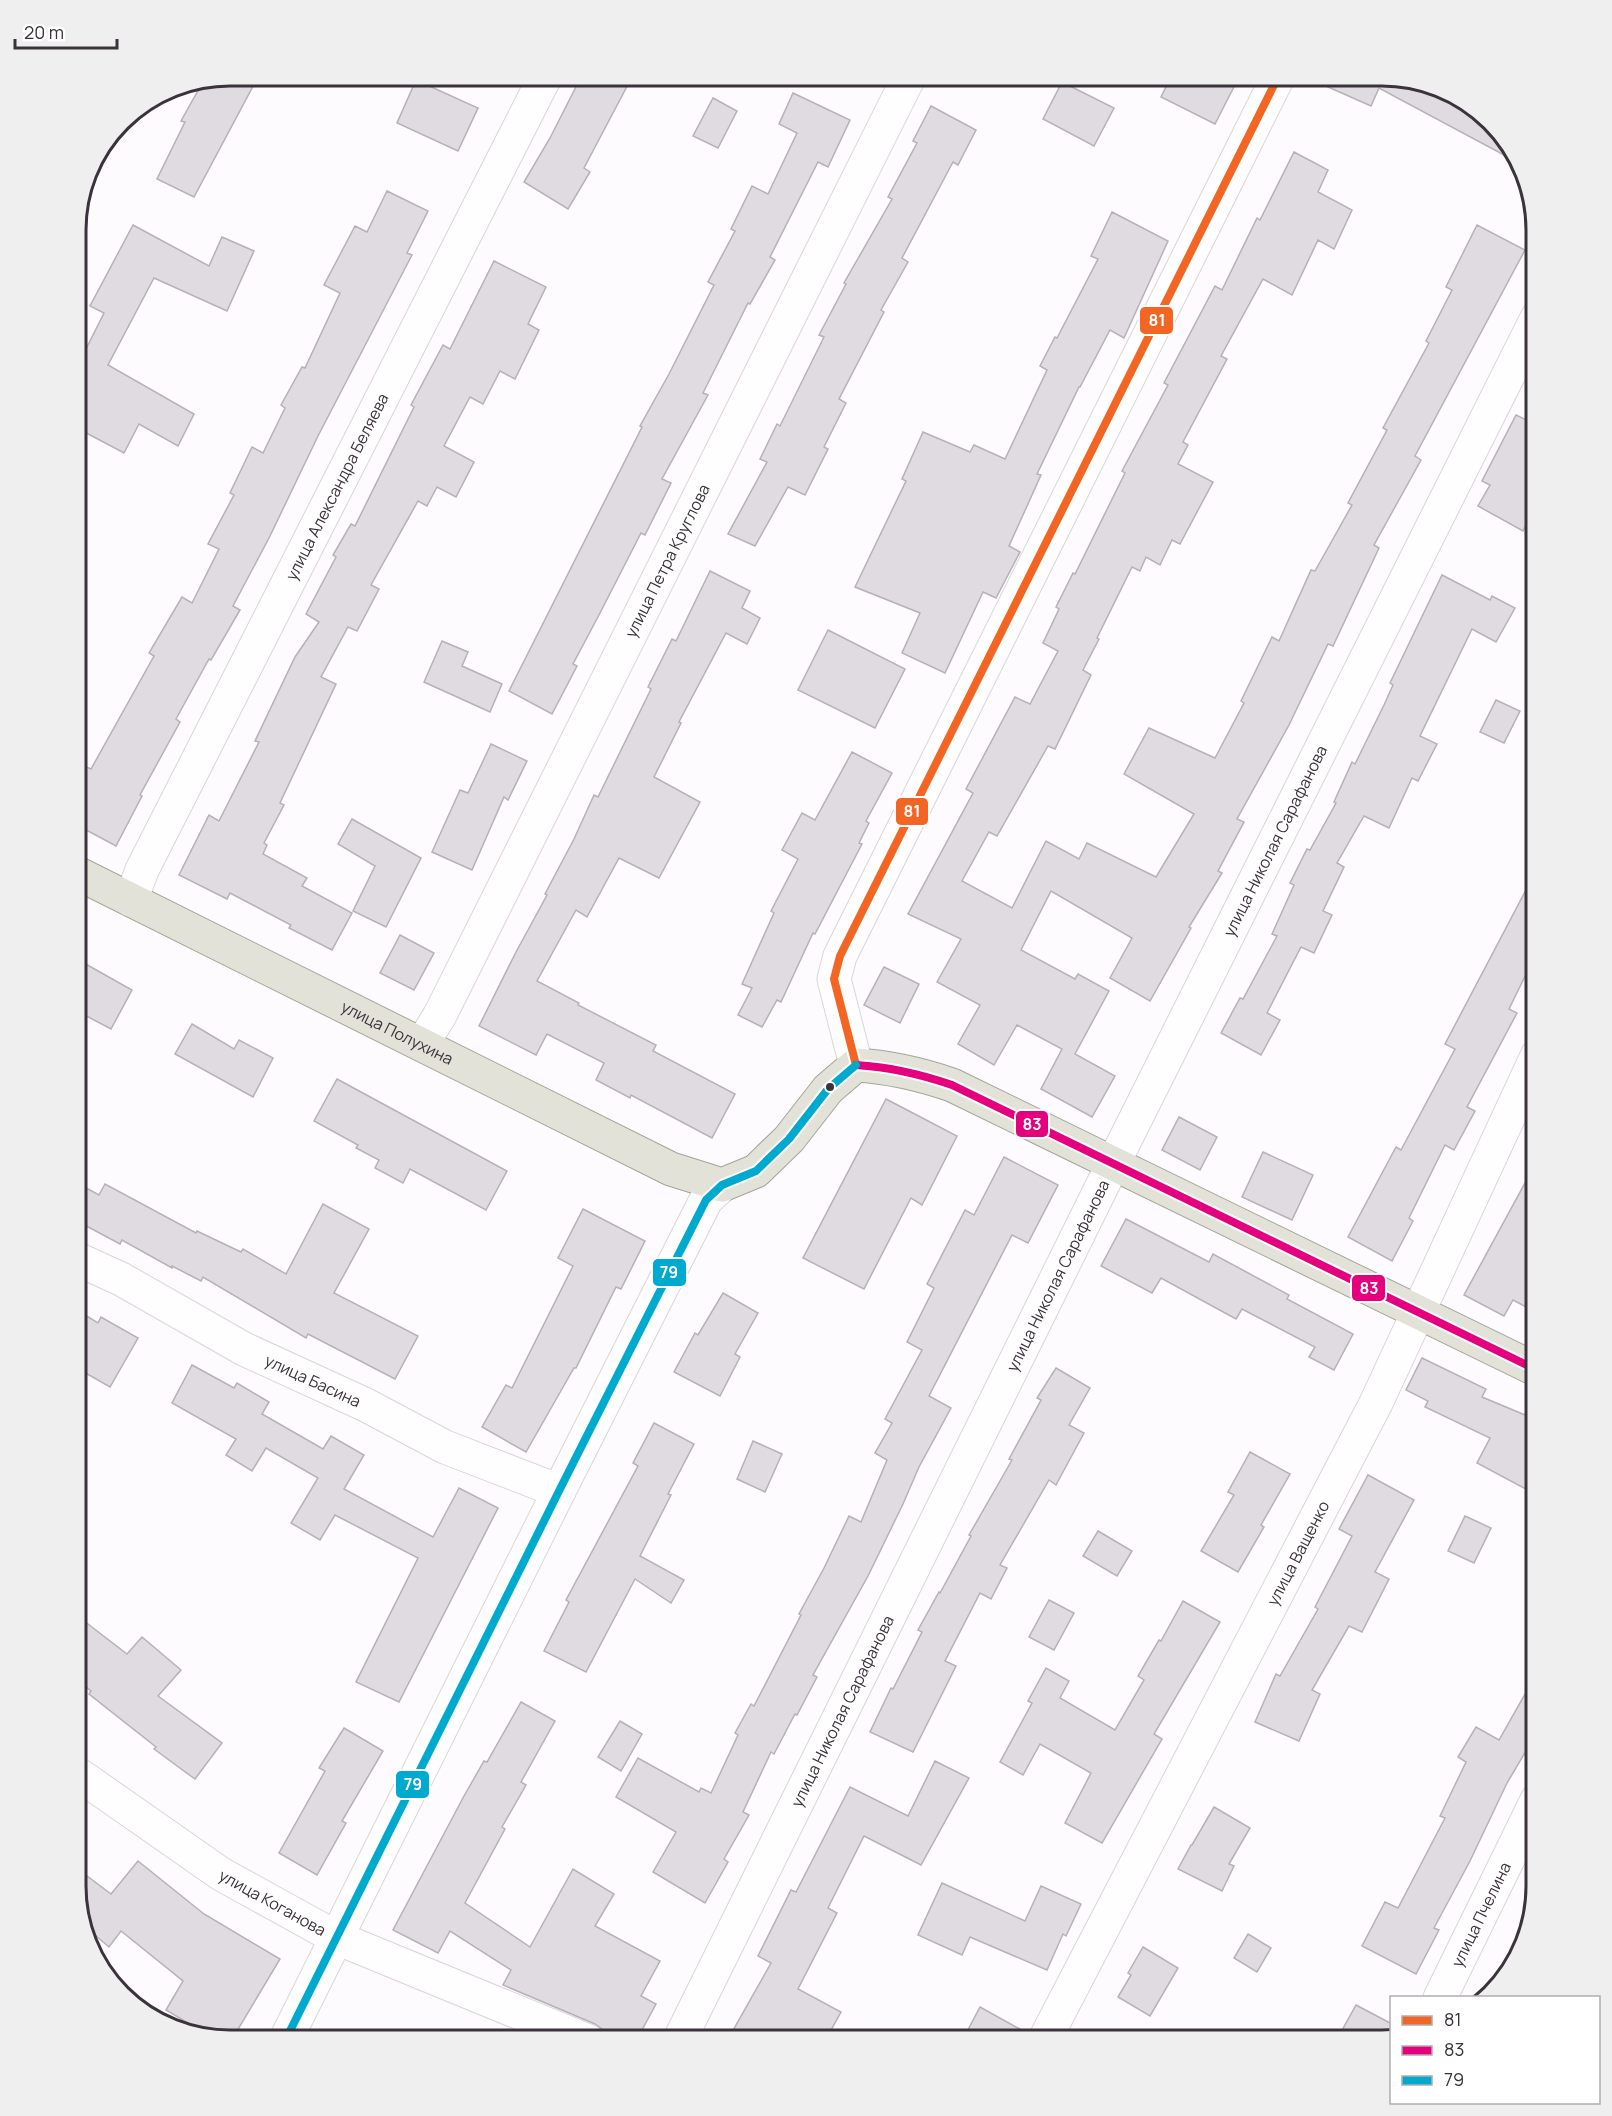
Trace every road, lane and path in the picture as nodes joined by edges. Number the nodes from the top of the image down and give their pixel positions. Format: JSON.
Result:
{"nodes":[{"id":1,"x":541,"y":85,"type":"edge"},
{"id":2,"x":905,"y":86,"type":"edge"},
{"id":3,"x":1274,"y":86,"type":"edge"},
{"id":4,"x":1526,"y":340,"type":"edge"},
{"id":5,"x":86,"y":877,"type":"edge"},
{"id":6,"x":131,"y":900,"type":"junction"},
{"id":7,"x":422,"y":1044,"type":"junction"},
{"id":8,"x":856,"y":1065,"type":"junction"},
{"id":9,"x":1526,"y":1080,"type":"edge"},
{"id":10,"x":1113,"y":1164,"type":"junction"},
{"id":11,"x":722,"y":1185,"type":"junction"},
{"id":12,"x":85,"y":1263,"type":"edge"},
{"id":13,"x":1418,"y":1312,"type":"junction"},
{"id":14,"x":1526,"y":1365,"type":"edge"},
{"id":15,"x":559,"y":1491,"type":"junction"},
{"id":16,"x":85,"y":1779,"type":"edge"},
{"id":17,"x":1526,"y":1822,"type":"edge"},
{"id":18,"x":337,"y":1938,"type":"junction"},
{"id":19,"x":1441,"y":1996,"type":"edge"},
{"id":20,"x":291,"y":2030,"type":"edge"},
{"id":21,"x":561,"y":2030,"type":"edge"},
{"id":22,"x":684,"y":2030,"type":"edge"},
{"id":23,"x":1050,"y":2030,"type":"edge"}],
"edges":[{"from":1,"to":6,"type":"street","name":"улица Александра Беляева"},
{"from":2,"to":7,"type":"street","name":"улица Петра Круглова"},
{"from":3,"to":8,"type":"street"},
{"from":4,"to":10,"type":"street","name":"улица Николая Сарафанова"},
{"from":5,"to":6,"type":"main road","name":"улица Полухина"},
{"from":6,"to":7,"type":"main road","name":"улица Полухина"},
{"from":7,"to":11,"type":"main road","name":"улица Полухина"},
{"from":8,"to":10,"type":"main road"},
{"from":8,"to":11,"type":"main road"},
{"from":9,"to":13,"type":"street","name":"улица Ващенко"},
{"from":10,"to":13,"type":"main road"},
{"from":10,"to":22,"type":"street","name":"улица Николая Сарафанова"},
{"from":11,"to":15,"type":"street"},
{"from":12,"to":15,"type":"street","name":"улица Басина"},
{"from":13,"to":14,"type":"main road"},
{"from":13,"to":23,"type":"street","name":"улица Ващенко"},
{"from":15,"to":18,"type":"street"},
{"from":16,"to":18,"type":"street","name":"улица Коганова"},
{"from":17,"to":19,"type":"street","name":"улица Пчелина"},
{"from":18,"to":20,"type":"street"},
{"from":18,"to":21,"type":"street","name":"улица Коганова"}]}
